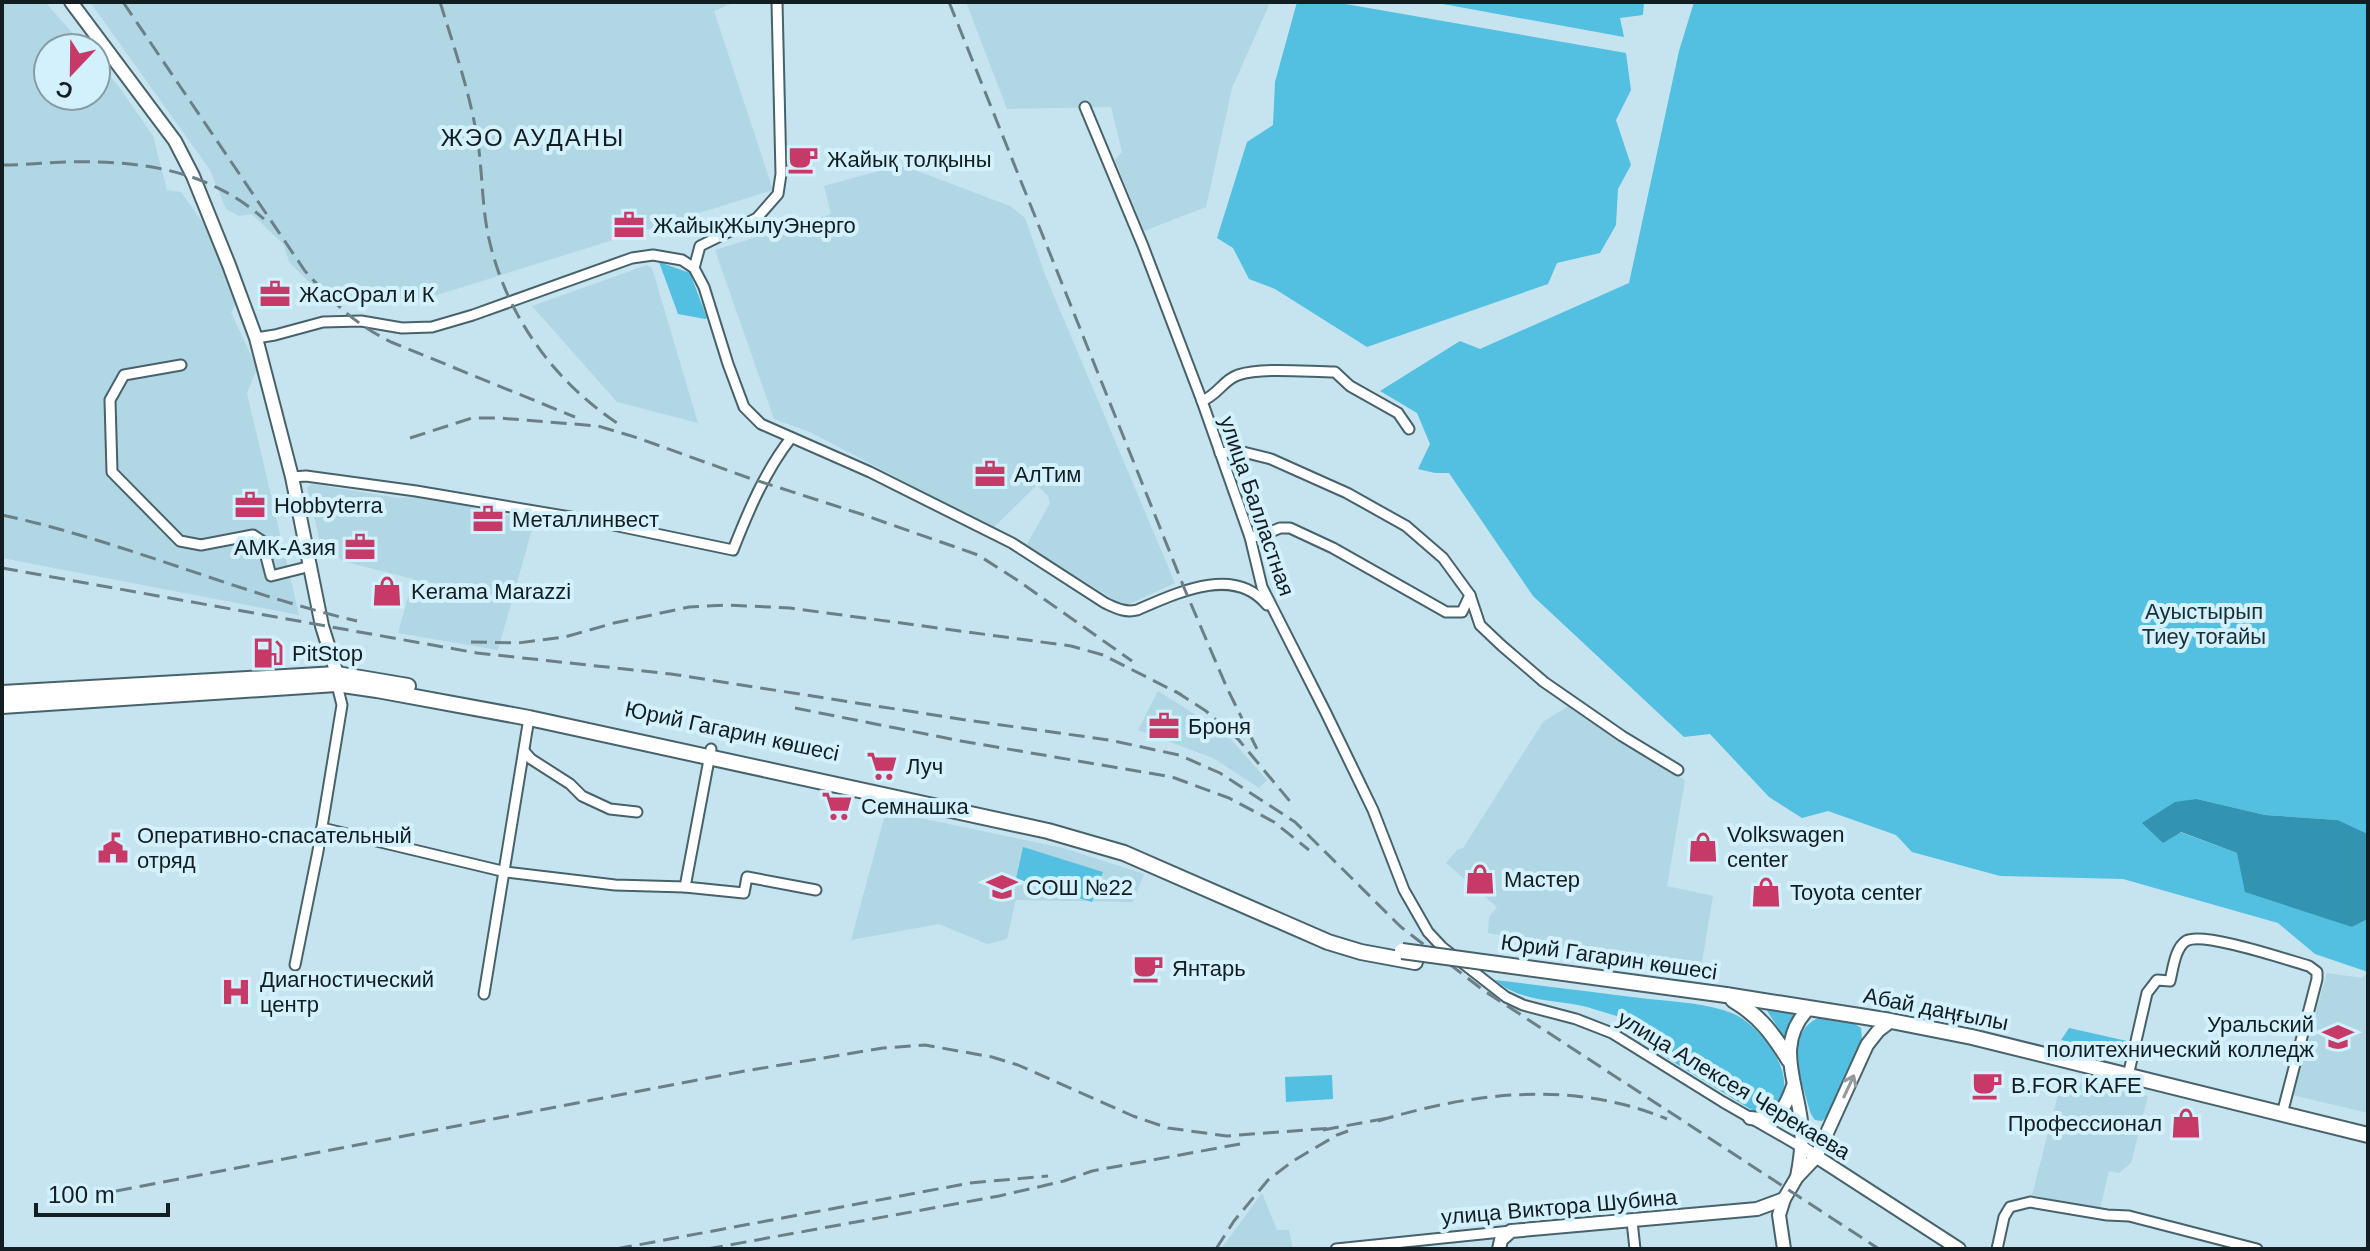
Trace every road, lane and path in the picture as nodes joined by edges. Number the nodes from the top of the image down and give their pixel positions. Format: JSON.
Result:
{"nodes":[{"id":1,"x":71,"y":2,"type":"edge"},
{"id":2,"x":777,"y":2,"type":"edge"},
{"id":3,"x":1085,"y":107,"type":"dead end"},
{"id":4,"x":694,"y":268,"type":"junction"},
{"id":5,"x":256,"y":338,"type":"junction"},
{"id":6,"x":181,"y":365,"type":"dead end"},
{"id":7,"x":1202,"y":401,"type":"junction"},
{"id":8,"x":1409,"y":429,"type":"dead end"},
{"id":9,"x":791,"y":438,"type":"junction"},
{"id":10,"x":1220,"y":453,"type":"junction"},
{"id":11,"x":292,"y":477,"type":"junction"},
{"id":12,"x":1250,"y":537,"type":"junction"},
{"id":13,"x":311,"y":566,"type":"junction"},
{"id":14,"x":1470,"y":595,"type":"junction"},
{"id":15,"x":1278,"y":620,"type":"junction"},
{"id":16,"x":336,"y":679,"type":"junction"},
{"id":17,"x":2,"y":693,"type":"edge"},
{"id":18,"x":2,"y":706,"type":"edge"},
{"id":19,"x":529,"y":718,"type":"junction"},
{"id":20,"x":524,"y":751,"type":"junction"},
{"id":21,"x":710,"y":754,"type":"junction"},
{"id":22,"x":1678,"y":770,"type":"dead end"},
{"id":23,"x":637,"y":812,"type":"dead end"},
{"id":24,"x":322,"y":828,"type":"junction"},
{"id":25,"x":506,"y":872,"type":"junction"},
{"id":26,"x":685,"y":887,"type":"junction"},
{"id":27,"x":816,"y":890,"type":"dead end"},
{"id":28,"x":1442,"y":947,"type":"joint"},
{"id":29,"x":295,"y":965,"type":"dead end"},
{"id":30,"x":484,"y":994,"type":"dead end"},
{"id":31,"x":1726,"y":995,"type":"junction"},
{"id":32,"x":1809,"y":1008,"type":"junction"},
{"id":33,"x":1891,"y":1021,"type":"junction"},
{"id":34,"x":1789,"y":1060,"type":"junction"},
{"id":35,"x":2128,"y":1076,"type":"junction"},
{"id":36,"x":1794,"y":1083,"type":"junction"},
{"id":37,"x":2282,"y":1114,"type":"junction"},
{"id":38,"x":1750,"y":1118,"type":"junction"},
{"id":39,"x":2368,"y":1135,"type":"edge"},
{"id":40,"x":1803,"y":1148,"type":"junction"},
{"id":41,"x":1816,"y":1157,"type":"junction"},
{"id":42,"x":1797,"y":1177,"type":"junction"},
{"id":43,"x":1784,"y":1199,"type":"junction"},
{"id":44,"x":1632,"y":1221,"type":"junction"},
{"id":45,"x":1511,"y":1231,"type":"junction"},
{"id":46,"x":1370,"y":1247,"type":"edge"},
{"id":47,"x":1336,"y":1249,"type":"edge"},
{"id":48,"x":1499,"y":1249,"type":"edge"},
{"id":49,"x":1635,"y":1249,"type":"edge"},
{"id":50,"x":1784,"y":1249,"type":"edge"},
{"id":51,"x":1959,"y":1249,"type":"edge"},
{"id":52,"x":1997,"y":1249,"type":"edge"},
{"id":53,"x":2257,"y":1249,"type":"edge"}],
"edges":[{"from":1,"to":5,"type":"street"},
{"from":2,"to":4,"type":"street"},
{"from":3,"to":7,"type":"street","name":"улица Балластная"},
{"from":4,"to":5,"type":"street"},
{"from":4,"to":9,"type":"street"},
{"from":5,"to":11,"type":"street"},
{"from":6,"to":13,"type":"street"},
{"from":7,"to":8,"type":"street"},
{"from":7,"to":10,"type":"street","name":"улица Балластная"},
{"from":9,"to":11,"type":"street"},
{"from":9,"to":15,"type":"street"},
{"from":10,"to":12,"type":"street","name":"улица Балластная"},
{"from":10,"to":14,"type":"street"},
{"from":11,"to":13,"type":"street"},
{"from":12,"to":14,"type":"street"},
{"from":12,"to":15,"type":"street","name":"улица Балластная"},
{"from":13,"to":16,"type":"street"},
{"from":14,"to":22,"type":"street"},
{"from":15,"to":28,"type":"street","name":"улица Балластная"},
{"from":16,"to":17,"type":"main road","name":"Юрий Гагарин көшесі"},
{"from":16,"to":18,"type":"main road","name":"Юрий Гагарин көшесі"},
{"from":16,"to":19,"type":"main road","name":"Юрий Гагарин көшесі"},
{"from":16,"to":21,"type":"main road","name":"Юрий Гагарин көшесі"},
{"from":16,"to":24,"type":"street"},
{"from":19,"to":20,"type":"street"},
{"from":19,"to":21,"type":"main road","name":"Юрий Гагарин көшесі"},
{"from":20,"to":23,"type":"street"},
{"from":20,"to":25,"type":"street"},
{"from":21,"to":26,"type":"street"},
{"from":21,"to":31,"type":"main road","name":"Юрий Гагарин көшесі","bridge":true},
{"from":21,"to":31,"type":"main road","name":"Юрий Гагарин көшесі","bridge":true},
{"from":24,"to":25,"type":"street"},
{"from":24,"to":29,"type":"street"},
{"from":25,"to":26,"type":"street"},
{"from":25,"to":30,"type":"street"},
{"from":26,"to":27,"type":"street"},
{"from":28,"to":38,"type":"street","name":"улица Алексея Черекаева"},
{"from":31,"to":32,"type":"main road","name":"Абай даңғылы"},
{"from":31,"to":34,"type":"main road"},
{"from":32,"to":33,"type":"main road","name":"Абай даңғылы"},
{"from":32,"to":34,"type":"street"},
{"from":33,"to":35,"type":"main road","name":"Абай даңғылы"},
{"from":41,"to":33,"type":"street","one_way":true},
{"from":34,"to":36,"type":"street"},
{"from":35,"to":37,"type":"main road","name":"Абай даңғылы"},
{"from":35,"to":37,"type":"street"},
{"from":36,"to":38,"type":"street"},
{"from":36,"to":40,"type":"street"},
{"from":37,"to":39,"type":"main road","name":"Абай даңғылы"},
{"from":38,"to":40,"type":"street","name":"улица Алексея Черекаева"},
{"from":40,"to":41,"type":"street","name":"улица Алексея Черекаева"},
{"from":40,"to":42,"type":"street"},
{"from":41,"to":42,"type":"street"},
{"from":41,"to":51,"type":"street","name":"улица Алексея Черекаева"},
{"from":42,"to":43,"type":"street"},
{"from":43,"to":44,"type":"street","name":"улица Виктора Шубина"},
{"from":43,"to":50,"type":"street"},
{"from":44,"to":45,"type":"street","name":"улица Виктора Шубина"},
{"from":44,"to":49,"type":"street"},
{"from":45,"to":46,"type":"street","name":"улица Виктора Шубина"},
{"from":45,"to":48,"type":"street"},
{"from":46,"to":47,"type":"street","name":"улица Виктора Шубина"},
{"from":52,"to":53,"type":"street"}]}
